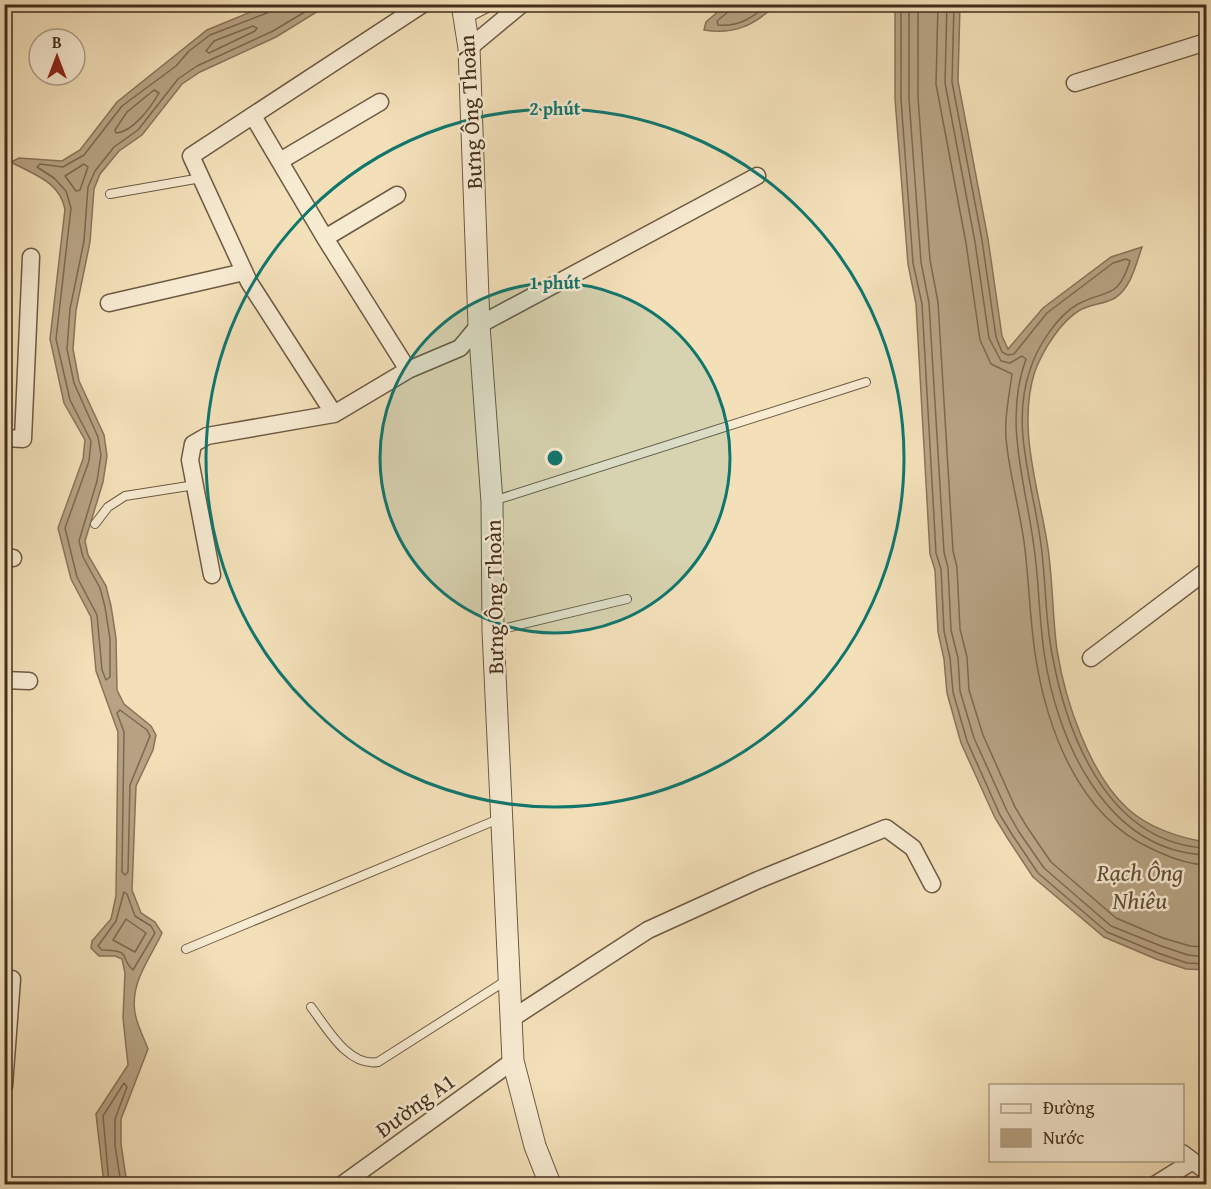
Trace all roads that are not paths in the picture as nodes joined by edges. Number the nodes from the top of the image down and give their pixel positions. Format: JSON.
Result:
{"nodes":[{"id":1,"x":423,"y":4,"type":"edge"},
{"id":2,"x":495,"y":4,"type":"edge"},
{"id":3,"x":522,"y":4,"type":"edge"},
{"id":4,"x":464,"y":12,"type":"edge"},
{"id":5,"x":1206,"y":42,"type":"edge"},
{"id":6,"x":469,"y":48,"type":"junction"},
{"id":7,"x":1074,"y":83,"type":"dead end"},
{"id":8,"x":380,"y":102,"type":"dead end"},
{"id":9,"x":253,"y":116,"type":"junction"},
{"id":10,"x":280,"y":161,"type":"junction"},
{"id":11,"x":757,"y":176,"type":"dead end"},
{"id":12,"x":201,"y":178,"type":"junction"},
{"id":13,"x":110,"y":194,"type":"dead end"},
{"id":14,"x":397,"y":195,"type":"dead end"},
{"id":15,"x":325,"y":238,"type":"junction"},
{"id":16,"x":31,"y":257,"type":"dead end"},
{"id":17,"x":244,"y":272,"type":"junction"},
{"id":18,"x":109,"y":303,"type":"dead end"},
{"id":19,"x":479,"y":325,"type":"junction"},
{"id":20,"x":408,"y":370,"type":"junction"},
{"id":21,"x":867,"y":382,"type":"dead end"},
{"id":22,"x":334,"y":414,"type":"junction"},
{"id":23,"x":4,"y":438,"type":"edge"},
{"id":24,"x":195,"y":485,"type":"junction"},
{"id":25,"x":492,"y":502,"type":"junction"},
{"id":26,"x":95,"y":524,"type":"dead end"},
{"id":27,"x":1206,"y":571,"type":"edge"},
{"id":28,"x":212,"y":575,"type":"dead end"},
{"id":29,"x":627,"y":599,"type":"dead end"},
{"id":30,"x":493,"y":631,"type":"junction"},
{"id":31,"x":1090,"y":658,"type":"dead end"},
{"id":32,"x":4,"y":680,"type":"edge"},
{"id":33,"x":29,"y":681,"type":"dead end"},
{"id":34,"x":502,"y":818,"type":"junction"},
{"id":35,"x":932,"y":884,"type":"dead end"},
{"id":36,"x":186,"y":950,"type":"dead end"},
{"id":37,"x":12,"y":979,"type":"dead end"},
{"id":38,"x":508,"y":979,"type":"junction"},
{"id":39,"x":311,"y":1007,"type":"dead end"},
{"id":40,"x":511,"y":1019,"type":"junction"},
{"id":41,"x":513,"y":1061,"type":"junction"},
{"id":42,"x":4,"y":1086,"type":"edge"},
{"id":43,"x":1194,"y":1161,"type":"edge"},
{"id":44,"x":343,"y":1185,"type":"edge"},
{"id":45,"x":550,"y":1185,"type":"edge"},
{"id":46,"x":1156,"y":1185,"type":"edge"}],
"edges":[{"from":1,"to":9,"type":"street"},
{"from":2,"to":4,"type":"lane"},
{"from":3,"to":6,"type":"street"},
{"from":4,"to":6,"type":"street","name":"Bưng Ông Thoàn"},
{"from":5,"to":7,"type":"street"},
{"from":6,"to":19,"type":"street","name":"Bưng Ông Thoàn"},
{"from":8,"to":10,"type":"street"},
{"from":9,"to":10,"type":"street"},
{"from":9,"to":12,"type":"street"},
{"from":10,"to":15,"type":"street"},
{"from":11,"to":19,"type":"street"},
{"from":12,"to":13,"type":"lane"},
{"from":12,"to":17,"type":"street"},
{"from":14,"to":15,"type":"street"},
{"from":15,"to":20,"type":"street"},
{"from":16,"to":23,"type":"street"},
{"from":17,"to":18,"type":"street"},
{"from":17,"to":22,"type":"street"},
{"from":19,"to":20,"type":"street"},
{"from":19,"to":25,"type":"street","name":"Bưng Ông Thoàn"},
{"from":20,"to":22,"type":"street"},
{"from":21,"to":25,"type":"lane"},
{"from":22,"to":24,"type":"street"},
{"from":24,"to":26,"type":"lane"},
{"from":24,"to":28,"type":"street"},
{"from":25,"to":30,"type":"street","name":"Bưng Ông Thoàn"},
{"from":27,"to":31,"type":"street"},
{"from":29,"to":30,"type":"lane"},
{"from":30,"to":34,"type":"street","name":"Bưng Ông Thoàn"},
{"from":32,"to":33,"type":"street"},
{"from":34,"to":36,"type":"lane"},
{"from":34,"to":38,"type":"street","name":"Bưng Ông Thoàn"},
{"from":35,"to":40,"type":"street"},
{"from":37,"to":42,"type":"street"},
{"from":38,"to":39,"type":"lane"},
{"from":38,"to":40,"type":"street","name":"Bưng Ông Thoàn"},
{"from":40,"to":41,"type":"street","name":"Bưng Ông Thoàn"},
{"from":41,"to":44,"type":"street","name":"Đường A1"},
{"from":41,"to":45,"type":"street","name":"Bưng Ông Thoàn"},
{"from":43,"to":46,"type":"street"}]}
